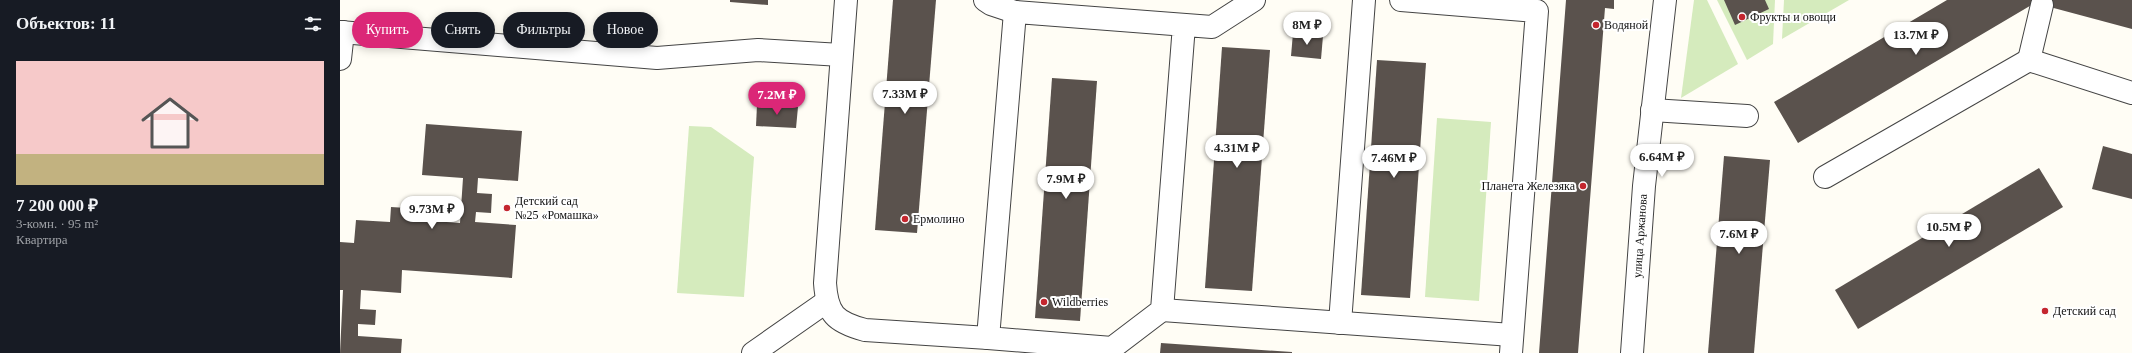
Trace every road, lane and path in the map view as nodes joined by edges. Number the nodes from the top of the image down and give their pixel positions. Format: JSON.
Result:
{"nodes":[{"id":1,"x":846,"y":0,"type":"edge"},
{"id":2,"x":985,"y":0,"type":"edge"},
{"id":3,"x":1254,"y":0,"type":"edge"},
{"id":4,"x":1364,"y":0,"type":"edge"},
{"id":5,"x":1401,"y":0,"type":"edge"},
{"id":6,"x":1665,"y":0,"type":"edge"},
{"id":7,"x":1545,"y":5,"type":"edge"},
{"id":8,"x":2042,"y":5,"type":"dead end"},
{"id":9,"x":1015,"y":12,"type":"junction"},
{"id":10,"x":1184,"y":25,"type":"junction"},
{"id":11,"x":341,"y":32,"type":"edge"},
{"id":12,"x":841,"y":55,"type":"junction"},
{"id":13,"x":340,"y":59,"type":"edge"},
{"id":14,"x":2029,"y":60,"type":"junction"},
{"id":15,"x":2132,"y":93,"type":"edge"},
{"id":16,"x":1652,"y":110,"type":"junction"},
{"id":17,"x":1747,"y":116,"type":"dead end"},
{"id":18,"x":1825,"y":177,"type":"dead end"},
{"id":19,"x":826,"y":302,"type":"junction"},
{"id":20,"x":1162,"y":310,"type":"junction"},
{"id":21,"x":1340,"y":323,"type":"junction"},
{"id":22,"x":988,"y":338,"type":"junction"},
{"id":23,"x":1512,"y":344,"type":"edge"},
{"id":24,"x":1114,"y":351,"type":"edge"},
{"id":25,"x":753,"y":353,"type":"edge"},
{"id":26,"x":1632,"y":353,"type":"edge"}],
"edges":[{"from":1,"to":12,"type":"street"},
{"from":2,"to":9,"type":"street"},
{"from":3,"to":10,"type":"street"},
{"from":4,"to":21,"type":"street"},
{"from":5,"to":7,"type":"street"},
{"from":6,"to":16,"type":"street","name":"улица Аржанова"},
{"from":7,"to":23,"type":"street"},
{"from":8,"to":14,"type":"street"},
{"from":9,"to":10,"type":"street"},
{"from":9,"to":22,"type":"street"},
{"from":10,"to":20,"type":"street"},
{"from":11,"to":12,"type":"street"},
{"from":11,"to":13,"type":"street"},
{"from":12,"to":19,"type":"street"},
{"from":14,"to":15,"type":"street"},
{"from":14,"to":18,"type":"street"},
{"from":16,"to":17,"type":"street"},
{"from":16,"to":26,"type":"street","name":"улица Аржанова"},
{"from":19,"to":22,"type":"street"},
{"from":19,"to":25,"type":"street"},
{"from":20,"to":21,"type":"street"},
{"from":20,"to":24,"type":"street"},
{"from":21,"to":23,"type":"street"},
{"from":22,"to":24,"type":"street"}]}
